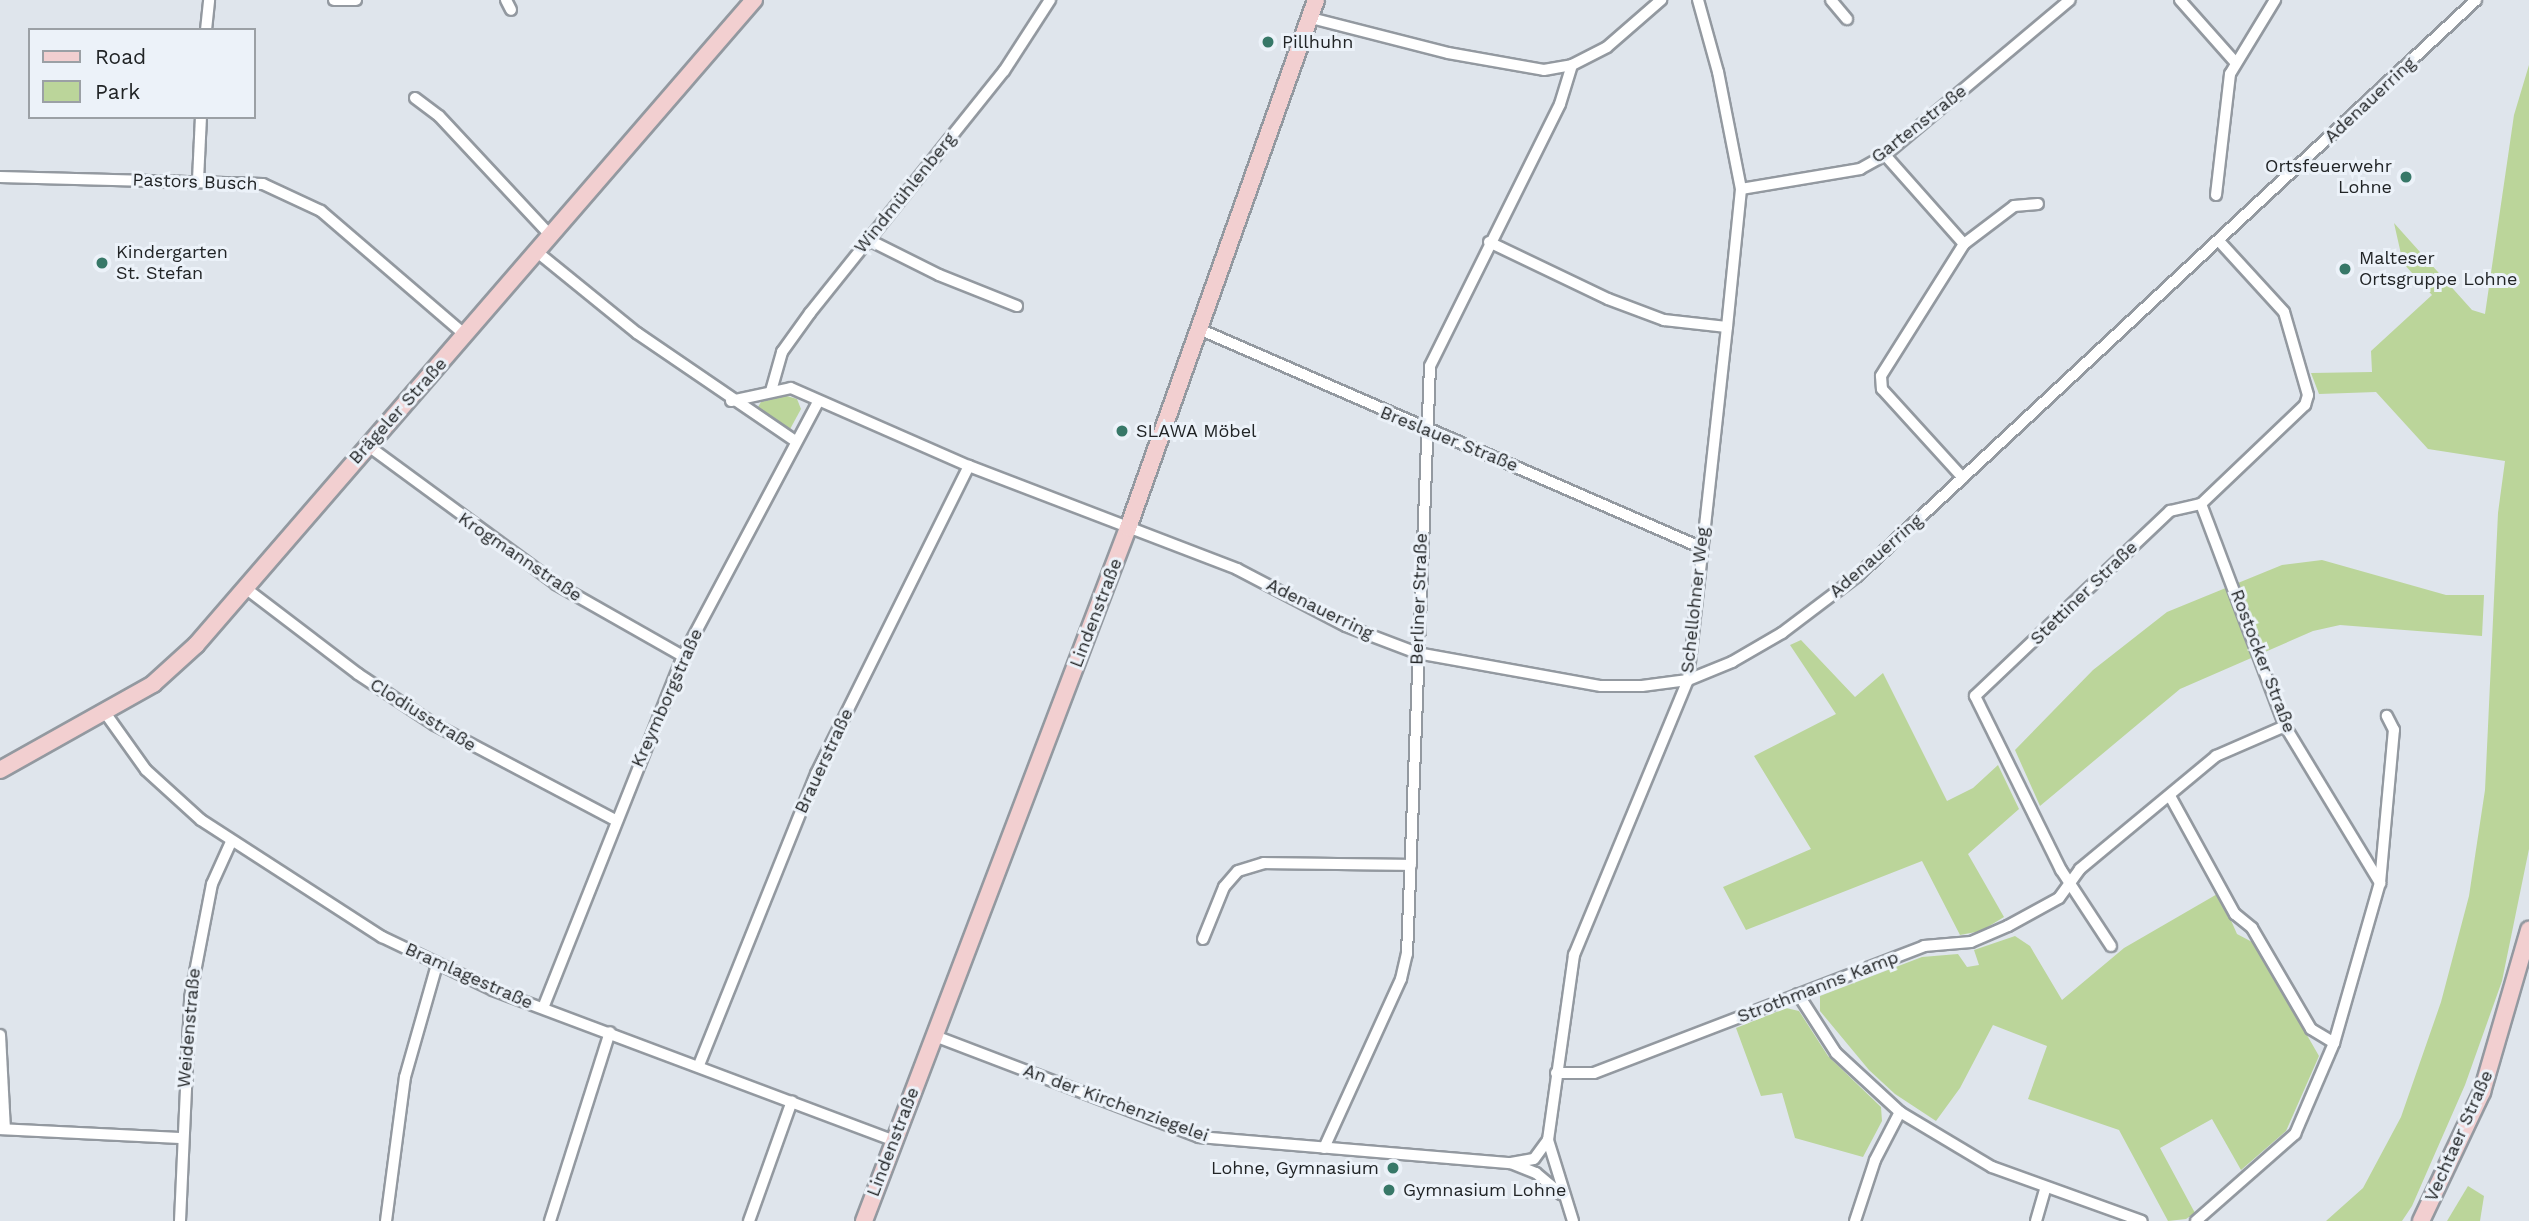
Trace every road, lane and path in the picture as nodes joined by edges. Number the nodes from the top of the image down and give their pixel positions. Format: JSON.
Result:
{"nodes":[{"id":1,"x":209,"y":0,"type":"edge"},
{"id":2,"x":334,"y":0,"type":"edge"},
{"id":3,"x":356,"y":0,"type":"edge"},
{"id":4,"x":754,"y":0,"type":"edge"},
{"id":5,"x":1050,"y":0,"type":"edge"},
{"id":6,"x":1316,"y":0,"type":"edge"},
{"id":7,"x":1661,"y":0,"type":"edge"},
{"id":8,"x":1698,"y":0,"type":"edge"},
{"id":9,"x":1831,"y":0,"type":"edge"},
{"id":10,"x":2070,"y":0,"type":"edge"},
{"id":11,"x":2180,"y":0,"type":"edge"},
{"id":12,"x":2275,"y":0,"type":"edge"},
{"id":13,"x":2476,"y":0,"type":"edge"},
{"id":14,"x":1311,"y":18,"type":"junction"},
{"id":15,"x":1847,"y":19,"type":"dead end"},
{"id":16,"x":206,"y":28,"type":"edge"},
{"id":17,"x":2236,"y":63,"type":"junction"},
{"id":18,"x":1572,"y":65,"type":"junction"},
{"id":19,"x":415,"y":98,"type":"dead end"},
{"id":20,"x":201,"y":119,"type":"edge"},
{"id":21,"x":1885,"y":155,"type":"junction"},
{"id":22,"x":0,"y":177,"type":"edge"},
{"id":23,"x":198,"y":180,"type":"junction"},
{"id":24,"x":1741,"y":189,"type":"junction"},
{"id":25,"x":2216,"y":195,"type":"dead end"},
{"id":26,"x":2038,"y":204,"type":"dead end"},
{"id":27,"x":551,"y":235,"type":"junction"},
{"id":28,"x":867,"y":239,"type":"junction"},
{"id":29,"x":2219,"y":241,"type":"junction"},
{"id":30,"x":1489,"y":242,"type":"junction"},
{"id":31,"x":1964,"y":244,"type":"junction"},
{"id":32,"x":536,"y":251,"type":"junction"},
{"id":33,"x":1017,"y":306,"type":"dead end"},
{"id":34,"x":1727,"y":327,"type":"junction"},
{"id":35,"x":1199,"y":330,"type":"junction"},
{"id":36,"x":464,"y":335,"type":"junction"},
{"id":37,"x":771,"y":391,"type":"junction"},
{"id":38,"x":731,"y":401,"type":"junction"},
{"id":39,"x":818,"y":401,"type":"junction"},
{"id":40,"x":1426,"y":426,"type":"junction"},
{"id":41,"x":794,"y":440,"type":"junction"},
{"id":42,"x":367,"y":445,"type":"junction"},
{"id":43,"x":969,"y":466,"type":"junction"},
{"id":44,"x":1963,"y":478,"type":"junction"},
{"id":45,"x":2201,"y":505,"type":"junction"},
{"id":46,"x":1128,"y":527,"type":"junction"},
{"id":47,"x":1700,"y":547,"type":"junction"},
{"id":48,"x":244,"y":587,"type":"junction"},
{"id":49,"x":1417,"y":653,"type":"junction"},
{"id":50,"x":683,"y":656,"type":"junction"},
{"id":51,"x":1688,"y":680,"type":"junction"},
{"id":52,"x":106,"y":714,"type":"junction"},
{"id":53,"x":2387,"y":716,"type":"dead end"},
{"id":54,"x":2285,"y":726,"type":"junction"},
{"id":55,"x":0,"y":770,"type":"edge"},
{"id":56,"x":2170,"y":796,"type":"junction"},
{"id":57,"x":615,"y":820,"type":"junction"},
{"id":58,"x":231,"y":842,"type":"junction"},
{"id":59,"x":1411,"y":865,"type":"junction"},
{"id":60,"x":2380,"y":883,"type":"junction"},
{"id":61,"x":2071,"y":884,"type":"junction"},
{"id":62,"x":2529,"y":930,"type":"edge"},
{"id":63,"x":1203,"y":939,"type":"dead end"},
{"id":64,"x":2111,"y":946,"type":"dead end"},
{"id":65,"x":436,"y":965,"type":"junction"},
{"id":66,"x":1798,"y":994,"type":"junction"},
{"id":67,"x":543,"y":1008,"type":"junction"},
{"id":68,"x":610,"y":1032,"type":"junction"},
{"id":69,"x":0,"y":1035,"type":"edge"},
{"id":70,"x":935,"y":1036,"type":"junction"},
{"id":71,"x":2334,"y":1044,"type":"junction"},
{"id":72,"x":699,"y":1065,"type":"junction"},
{"id":73,"x":1556,"y":1073,"type":"junction"},
{"id":74,"x":792,"y":1101,"type":"junction"},
{"id":75,"x":1900,"y":1112,"type":"junction"},
{"id":76,"x":2,"y":1129,"type":"edge"},
{"id":77,"x":180,"y":1138,"type":"junction"},
{"id":78,"x":892,"y":1140,"type":"junction"},
{"id":79,"x":1548,"y":1140,"type":"junction"},
{"id":80,"x":1324,"y":1148,"type":"junction"},
{"id":81,"x":1511,"y":1163,"type":"junction"},
{"id":82,"x":2045,"y":1189,"type":"junction"},
{"id":83,"x":1564,"y":1197,"type":"junction"},
{"id":84,"x":180,"y":1221,"type":"edge"},
{"id":85,"x":386,"y":1221,"type":"edge"},
{"id":86,"x":550,"y":1221,"type":"edge"},
{"id":87,"x":749,"y":1221,"type":"edge"},
{"id":88,"x":864,"y":1221,"type":"edge"},
{"id":89,"x":1573,"y":1221,"type":"edge"},
{"id":90,"x":1855,"y":1221,"type":"edge"},
{"id":91,"x":2036,"y":1221,"type":"edge"},
{"id":92,"x":2142,"y":1221,"type":"edge"},
{"id":93,"x":2196,"y":1221,"type":"edge"},
{"id":94,"x":2421,"y":1221,"type":"edge"}],
"edges":[{"from":1,"to":16,"type":"street"},
{"from":2,"to":3,"type":"street"},
{"from":4,"to":27,"type":"street","name":"Brägeler Straße"},
{"from":5,"to":28,"type":"street","name":"Windmühlenberg"},
{"from":6,"to":14,"type":"street","name":"Lindenstraße"},
{"from":7,"to":18,"type":"street"},
{"from":8,"to":24,"type":"street","name":"Schellohner Weg"},
{"from":9,"to":15,"type":"street"},
{"from":10,"to":21,"type":"street","name":"Gartenstraße"},
{"from":11,"to":17,"type":"street"},
{"from":12,"to":17,"type":"street"},
{"from":13,"to":29,"type":"street","name":"Adenauerring"},
{"from":14,"to":18,"type":"street"},
{"from":14,"to":35,"type":"street","name":"Lindenstraße"},
{"from":17,"to":25,"type":"street"},
{"from":18,"to":30,"type":"street","name":"Berliner Straße"},
{"from":19,"to":27,"type":"street"},
{"from":20,"to":23,"type":"street"},
{"from":21,"to":24,"type":"street","name":"Gartenstraße"},
{"from":21,"to":31,"type":"street"},
{"from":22,"to":23,"type":"street","name":"Pastors Busch"},
{"from":23,"to":36,"type":"street","name":"Pastors Busch"},
{"from":24,"to":34,"type":"street","name":"Schellohner Weg"},
{"from":26,"to":31,"type":"street"},
{"from":27,"to":32,"type":"street","name":"Brägeler Straße"},
{"from":28,"to":33,"type":"street"},
{"from":28,"to":37,"type":"street","name":"Windmühlenberg"},
{"from":29,"to":44,"type":"street","name":"Adenauerring"},
{"from":29,"to":45,"type":"street","name":"Stettiner Straße"},
{"from":30,"to":34,"type":"street"},
{"from":30,"to":40,"type":"street","name":"Berliner Straße"},
{"from":31,"to":44,"type":"street"},
{"from":32,"to":36,"type":"street","name":"Brägeler Straße"},
{"from":32,"to":38,"type":"street"},
{"from":34,"to":47,"type":"street","name":"Schellohner Weg"},
{"from":35,"to":40,"type":"street","name":"Breslauer Straße"},
{"from":35,"to":46,"type":"street","name":"Lindenstraße"},
{"from":36,"to":42,"type":"street","name":"Brägeler Straße"},
{"from":37,"to":38,"type":"street"},
{"from":37,"to":39,"type":"street","name":"Adenauerring"},
{"from":38,"to":41,"type":"street"},
{"from":39,"to":41,"type":"street","name":"Kreymborgstraße"},
{"from":39,"to":43,"type":"street","name":"Adenauerring"},
{"from":40,"to":47,"type":"street","name":"Breslauer Straße"},
{"from":40,"to":49,"type":"street","name":"Berliner Straße"},
{"from":41,"to":50,"type":"street","name":"Kreymborgstraße"},
{"from":42,"to":48,"type":"street","name":"Brägeler Straße"},
{"from":42,"to":50,"type":"street","name":"Krogmannstraße"},
{"from":43,"to":46,"type":"street","name":"Adenauerring"},
{"from":43,"to":72,"type":"street","name":"Brauerstraße"},
{"from":44,"to":51,"type":"street","name":"Adenauerring"},
{"from":45,"to":54,"type":"street","name":"Rostocker Straße"},
{"from":45,"to":61,"type":"street","name":"Stettiner Straße"},
{"from":46,"to":49,"type":"street","name":"Adenauerring"},
{"from":46,"to":70,"type":"street","name":"Lindenstraße"},
{"from":47,"to":51,"type":"street","name":"Schellohner Weg"},
{"from":48,"to":52,"type":"street","name":"Brägeler Straße"},
{"from":48,"to":57,"type":"street","name":"Clodiusstraße"},
{"from":49,"to":51,"type":"street","name":"Adenauerring"},
{"from":49,"to":59,"type":"street","name":"Berliner Straße"},
{"from":50,"to":57,"type":"street","name":"Kreymborgstraße"},
{"from":51,"to":73,"type":"street","name":"Schellohner Weg"},
{"from":52,"to":55,"type":"street","name":"Brägeler Straße"},
{"from":52,"to":58,"type":"street","name":"Bramlagestraße"},
{"from":53,"to":60,"type":"street"},
{"from":54,"to":56,"type":"street","name":"Strothmanns Kamp"},
{"from":54,"to":60,"type":"street","name":"Rostocker Straße"},
{"from":56,"to":61,"type":"street","name":"Strothmanns Kamp"},
{"from":56,"to":71,"type":"street"},
{"from":57,"to":67,"type":"street","name":"Kreymborgstraße"},
{"from":58,"to":65,"type":"street","name":"Bramlagestraße"},
{"from":58,"to":77,"type":"street","name":"Weidenstraße"},
{"from":59,"to":63,"type":"street"},
{"from":59,"to":80,"type":"street","name":"Berliner Straße"},
{"from":60,"to":71,"type":"street"},
{"from":61,"to":64,"type":"street"},
{"from":61,"to":66,"type":"street","name":"Strothmanns Kamp"},
{"from":62,"to":94,"type":"street","name":"Vechtaer Straße"},
{"from":65,"to":67,"type":"street","name":"Bramlagestraße"},
{"from":65,"to":85,"type":"street"},
{"from":66,"to":73,"type":"street","name":"Strothmanns Kamp"},
{"from":66,"to":75,"type":"street"},
{"from":67,"to":68,"type":"street","name":"Bramlagestraße"},
{"from":68,"to":72,"type":"street","name":"Bramlagestraße"},
{"from":68,"to":86,"type":"street"},
{"from":69,"to":76,"type":"street"},
{"from":70,"to":78,"type":"street","name":"Lindenstraße"},
{"from":70,"to":80,"type":"street","name":"An der Kirchenziegelei"},
{"from":71,"to":93,"type":"street"},
{"from":72,"to":74,"type":"street","name":"Bramlagestraße"},
{"from":73,"to":79,"type":"street","name":"Schellohner Weg"},
{"from":74,"to":78,"type":"street","name":"Bramlagestraße"},
{"from":74,"to":87,"type":"street"},
{"from":75,"to":82,"type":"street"},
{"from":75,"to":90,"type":"street"},
{"from":76,"to":77,"type":"street"},
{"from":77,"to":84,"type":"street","name":"Weidenstraße"},
{"from":78,"to":88,"type":"street","name":"Lindenstraße"},
{"from":79,"to":81,"type":"street","name":"An der Kirchenziegelei"},
{"from":79,"to":83,"type":"street","name":"Schellohner Weg"},
{"from":80,"to":81,"type":"street","name":"An der Kirchenziegelei"},
{"from":81,"to":83,"type":"street","name":"An der Kirchenziegelei"},
{"from":82,"to":91,"type":"street"},
{"from":82,"to":92,"type":"street"},
{"from":83,"to":89,"type":"street","name":"Schellohner Weg"}]}
